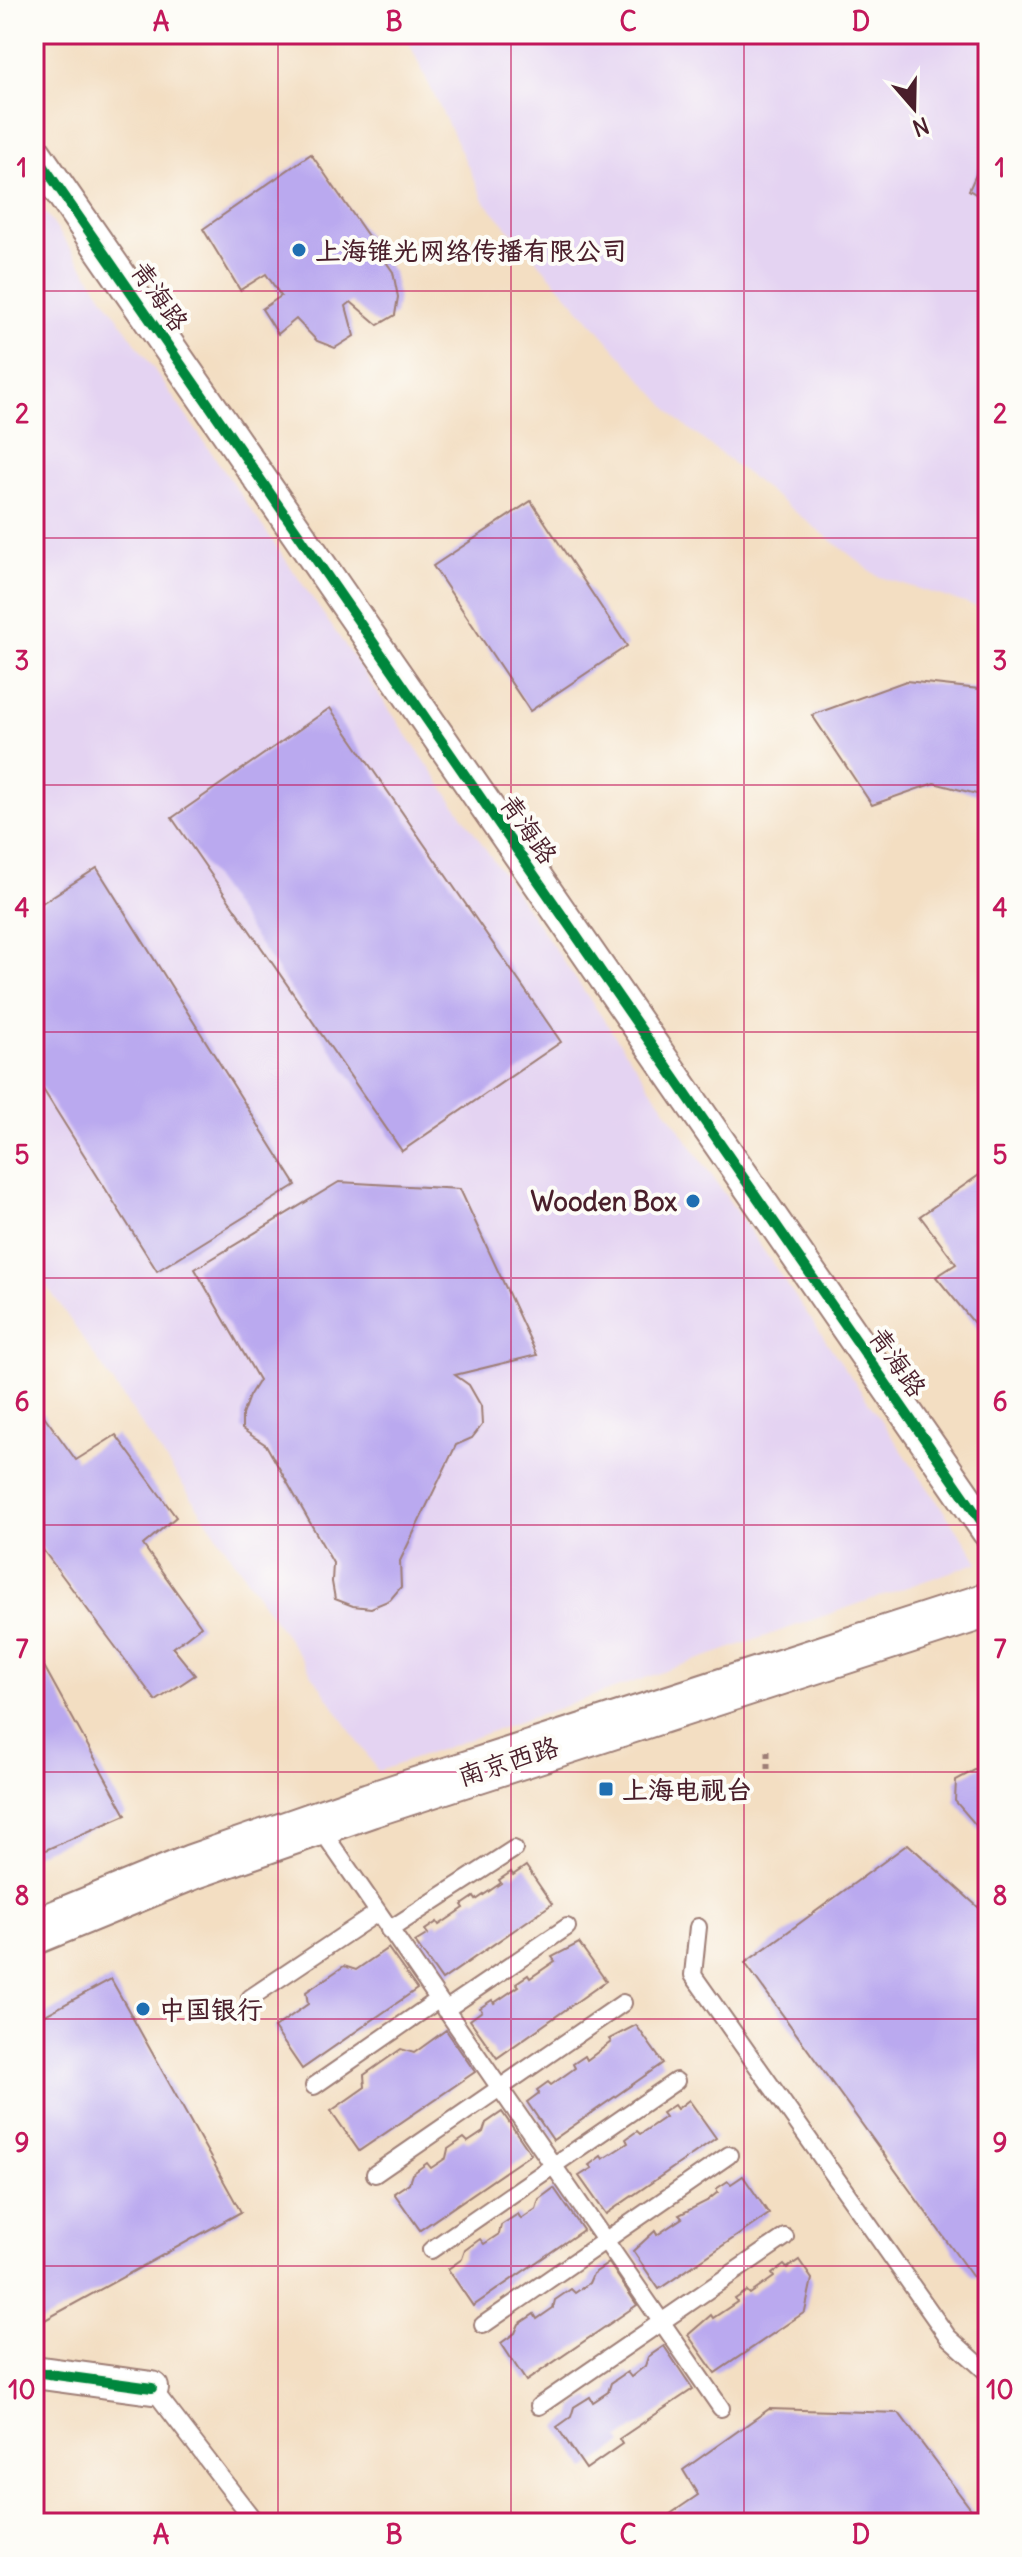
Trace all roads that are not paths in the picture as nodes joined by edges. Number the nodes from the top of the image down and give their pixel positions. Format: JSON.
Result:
{"nodes":[{"id":1,"x":34,"y":152,"type":"edge"},
{"id":2,"x":988,"y":1531,"type":"edge"},
{"id":3,"x":988,"y":1605,"type":"edge"},
{"id":4,"x":317,"y":1824,"type":"junction"},
{"id":5,"x":514,"y":1849,"type":"dead end"},
{"id":6,"x":377,"y":1913,"type":"junction"},
{"id":7,"x":567,"y":1927,"type":"dead end"},
{"id":8,"x":698,"y":1927,"type":"dead end"},
{"id":9,"x":389,"y":1930,"type":"junction"},
{"id":10,"x":34,"y":1932,"type":"edge"},
{"id":11,"x":250,"y":1998,"type":"dead end"},
{"id":12,"x":623,"y":2003,"type":"dead end"},
{"id":13,"x":441,"y":2005,"type":"junction"},
{"id":14,"x":676,"y":2081,"type":"dead end"},
{"id":15,"x":314,"y":2086,"type":"dead end"},
{"id":16,"x":499,"y":2089,"type":"junction"},
{"id":17,"x":729,"y":2155,"type":"dead end"},
{"id":18,"x":553,"y":2166,"type":"junction"},
{"id":19,"x":375,"y":2174,"type":"dead end"},
{"id":20,"x":785,"y":2237,"type":"dead end"},
{"id":21,"x":605,"y":2242,"type":"junction"},
{"id":22,"x":431,"y":2250,"type":"dead end"},
{"id":23,"x":661,"y":2322,"type":"junction"},
{"id":24,"x":483,"y":2325,"type":"dead end"},
{"id":25,"x":34,"y":2372,"type":"edge"},
{"id":26,"x":988,"y":2373,"type":"edge"},
{"id":27,"x":152,"y":2388,"type":"joint"},
{"id":28,"x":539,"y":2406,"type":"dead end"},
{"id":29,"x":721,"y":2408,"type":"dead end"},
{"id":30,"x":256,"y":2523,"type":"edge"}],
"edges":[{"from":1,"to":2,"type":"street","name":"青海路"},
{"from":3,"to":4,"type":"main road","name":"南京西路"},
{"from":4,"to":6,"type":"lane"},
{"from":4,"to":10,"type":"main road","name":"南京西路"},
{"from":5,"to":9,"type":"lane"},
{"from":6,"to":9,"type":"lane"},
{"from":6,"to":11,"type":"lane"},
{"from":7,"to":13,"type":"lane"},
{"from":8,"to":26,"type":"lane"},
{"from":9,"to":13,"type":"lane"},
{"from":12,"to":16,"type":"lane"},
{"from":13,"to":15,"type":"lane"},
{"from":13,"to":16,"type":"lane"},
{"from":14,"to":18,"type":"lane"},
{"from":16,"to":18,"type":"lane"},
{"from":16,"to":19,"type":"lane"},
{"from":17,"to":21,"type":"lane"},
{"from":18,"to":21,"type":"lane"},
{"from":18,"to":22,"type":"lane"},
{"from":20,"to":23,"type":"lane"},
{"from":21,"to":23,"type":"lane"},
{"from":21,"to":24,"type":"lane"},
{"from":23,"to":28,"type":"lane"},
{"from":23,"to":29,"type":"lane"},
{"from":25,"to":27,"type":"street"},
{"from":27,"to":30,"type":"lane"}]}
